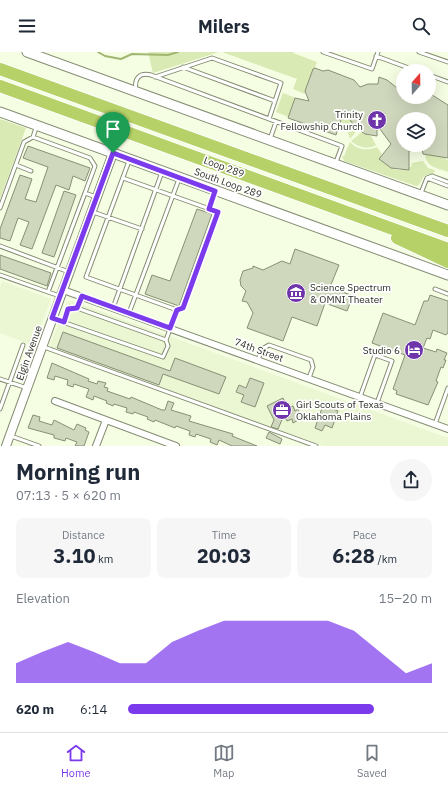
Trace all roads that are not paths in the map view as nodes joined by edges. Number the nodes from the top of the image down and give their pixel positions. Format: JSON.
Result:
{"nodes":[{"id":1,"x":27,"y":52,"type":"edge"},
{"id":2,"x":323,"y":52,"type":"edge"},
{"id":3,"x":378,"y":52,"type":"edge"},
{"id":4,"x":419,"y":52,"type":"edge"},
{"id":5,"x":376,"y":56,"type":"junction"},
{"id":6,"x":448,"y":62,"type":"edge"},
{"id":7,"x":398,"y":64,"type":"edge"},
{"id":8,"x":183,"y":67,"type":"junction"},
{"id":9,"x":0,"y":69,"type":"edge"},
{"id":10,"x":155,"y":77,"type":"junction"},
{"id":11,"x":436,"y":78,"type":"edge"},
{"id":12,"x":448,"y":82,"type":"edge"},
{"id":13,"x":0,"y":86,"type":"edge"},
{"id":14,"x":136,"y":92,"type":"junction"},
{"id":15,"x":275,"y":101,"type":"junction"},
{"id":16,"x":0,"y":112,"type":"edge"},
{"id":17,"x":269,"y":119,"type":"junction"},
{"id":18,"x":276,"y":122,"type":"junction"},
{"id":19,"x":37,"y":126,"type":"junction"},
{"id":20,"x":33,"y":137,"type":"junction"},
{"id":21,"x":270,"y":140,"type":"junction"},
{"id":22,"x":113,"y":153,"type":"junction"},
{"id":23,"x":130,"y":160,"type":"junction"},
{"id":24,"x":336,"y":164,"type":"junction"},
{"id":25,"x":16,"y":165,"type":"junction"},
{"id":26,"x":31,"y":170,"type":"dead end"},
{"id":27,"x":163,"y":172,"type":"junction"},
{"id":28,"x":123,"y":178,"type":"junction"},
{"id":29,"x":179,"y":178,"type":"junction"},
{"id":30,"x":427,"y":178,"type":"junction"},
{"id":31,"x":448,"y":182,"type":"edge"},
{"id":32,"x":448,"y":186,"type":"edge"},
{"id":33,"x":156,"y":190,"type":"junction"},
{"id":34,"x":215,"y":191,"type":"junction"},
{"id":35,"x":85,"y":193,"type":"junction"},
{"id":36,"x":420,"y":195,"type":"junction"},
{"id":37,"x":173,"y":196,"type":"junction"},
{"id":38,"x":97,"y":197,"type":"junction"},
{"id":39,"x":354,"y":197,"type":"junction"},
{"id":40,"x":448,"y":205,"type":"edge"},
{"id":41,"x":0,"y":208,"type":"edge"},
{"id":42,"x":209,"y":209,"type":"junction"},
{"id":43,"x":92,"y":212,"type":"junction"},
{"id":44,"x":108,"y":217,"type":"junction"},
{"id":45,"x":367,"y":220,"type":"junction"},
{"id":46,"x":448,"y":222,"type":"edge"},
{"id":47,"x":142,"y":229,"type":"junction"},
{"id":48,"x":448,"y":232,"type":"edge"},
{"id":49,"x":0,"y":246,"type":"edge"},
{"id":50,"x":448,"y":249,"type":"edge"},
{"id":51,"x":448,"y":262,"type":"edge"},
{"id":52,"x":58,"y":267,"type":"junction"},
{"id":53,"x":70,"y":272,"type":"junction"},
{"id":54,"x":0,"y":275,"type":"edge"},
{"id":55,"x":448,"y":275,"type":"edge"},
{"id":56,"x":120,"y":289,"type":"junction"},
{"id":57,"x":435,"y":289,"type":"dead end"},
{"id":58,"x":48,"y":292,"type":"junction"},
{"id":59,"x":62,"y":293,"type":"junction"},
{"id":60,"x":136,"y":294,"type":"junction"},
{"id":61,"x":448,"y":294,"type":"edge"},
{"id":62,"x":82,"y":296,"type":"junction"},
{"id":63,"x":77,"y":308,"type":"junction"},
{"id":64,"x":113,"y":308,"type":"junction"},
{"id":65,"x":177,"y":310,"type":"junction"},
{"id":66,"x":129,"y":313,"type":"junction"},
{"id":67,"x":52,"y":318,"type":"junction"},
{"id":68,"x":64,"y":322,"type":"junction"},
{"id":69,"x":170,"y":328,"type":"junction"},
{"id":70,"x":166,"y":340,"type":"junction"},
{"id":71,"x":22,"y":345,"type":"dead end"},
{"id":72,"x":42,"y":347,"type":"junction"},
{"id":73,"x":258,"y":360,"type":"junction"},
{"id":74,"x":0,"y":378,"type":"edge"},
{"id":75,"x":309,"y":379,"type":"junction"},
{"id":76,"x":10,"y":382,"type":"junction"},
{"id":77,"x":27,"y":388,"type":"junction"},
{"id":78,"x":448,"y":388,"type":"edge"},
{"id":79,"x":360,"y":397,"type":"junction"},
{"id":80,"x":55,"y":401,"type":"dead end"},
{"id":81,"x":377,"y":403,"type":"junction"},
{"id":82,"x":0,"y":409,"type":"edge"},
{"id":83,"x":106,"y":420,"type":"junction"},
{"id":84,"x":435,"y":424,"type":"junction"},
{"id":85,"x":448,"y":429,"type":"edge"},
{"id":86,"x":10,"y":435,"type":"junction"},
{"id":87,"x":6,"y":446,"type":"edge"},
{"id":88,"x":40,"y":446,"type":"edge"},
{"id":89,"x":96,"y":446,"type":"edge"},
{"id":90,"x":176,"y":446,"type":"edge"},
{"id":91,"x":316,"y":446,"type":"edge"}],
"edges":[{"from":1,"to":14,"type":"main road"},
{"from":2,"to":5,"type":"lane"},
{"from":3,"to":5,"type":"lane"},
{"from":4,"to":6,"type":"lane"},
{"from":5,"to":7,"type":"lane"},
{"from":8,"to":10,"type":"lane"},
{"from":8,"to":15,"type":"lane"},
{"from":8,"to":15,"type":"lane"},
{"from":9,"to":39,"type":"highway","name":"Loop 289"},
{"from":10,"to":14,"type":"lane"},
{"from":10,"to":17,"type":"lane"},
{"from":11,"to":12,"type":"lane"},
{"from":13,"to":45,"type":"highway","name":"Loop 289"},
{"from":14,"to":21,"type":"main road"},
{"from":15,"to":17,"type":"lane"},
{"from":16,"to":19,"type":"main road","name":"South Loop 289"},
{"from":17,"to":18,"type":"lane"},
{"from":18,"to":21,"type":"lane"},
{"from":18,"to":24,"type":"lane"},
{"from":19,"to":20,"type":"lane"},
{"from":19,"to":22,"type":"main road","name":"South Loop 289"},
{"from":20,"to":25,"type":"lane"},
{"from":20,"to":35,"type":"lane"},
{"from":21,"to":24,"type":"main road"},
{"from":22,"to":23,"type":"main road","name":"South Loop 289"},
{"from":22,"to":38,"type":"street","name":"Elgin Avenue"},
{"from":23,"to":27,"type":"main road","name":"South Loop 289"},
{"from":23,"to":28,"type":"lane"},
{"from":24,"to":36,"type":"main road"},
{"from":25,"to":26,"type":"lane"},
{"from":25,"to":41,"type":"lane"},
{"from":27,"to":29,"type":"main road","name":"South Loop 289"},
{"from":27,"to":33,"type":"lane"},
{"from":28,"to":33,"type":"lane"},
{"from":28,"to":44,"type":"lane"},
{"from":29,"to":34,"type":"main road","name":"South Loop 289"},
{"from":29,"to":37,"type":"lane"},
{"from":30,"to":31,"type":"lane"},
{"from":30,"to":32,"type":"lane"},
{"from":30,"to":36,"type":"lane"},
{"from":33,"to":37,"type":"lane"},
{"from":33,"to":47,"type":"lane"},
{"from":34,"to":42,"type":"lane"},
{"from":34,"to":55,"type":"main road","name":"South Loop 289"},
{"from":35,"to":38,"type":"lane"},
{"from":35,"to":52,"type":"lane"},
{"from":36,"to":40,"type":"main road"},
{"from":37,"to":42,"type":"lane"},
{"from":37,"to":60,"type":"lane"},
{"from":38,"to":43,"type":"street","name":"Elgin Avenue"},
{"from":39,"to":46,"type":"highway"},
{"from":39,"to":48,"type":"highway","name":"Loop 289"},
{"from":42,"to":65,"type":"lane"},
{"from":43,"to":44,"type":"lane"},
{"from":43,"to":53,"type":"street","name":"Elgin Avenue"},
{"from":44,"to":47,"type":"lane"},
{"from":44,"to":56,"type":"lane"},
{"from":45,"to":50,"type":"highway","name":"Loop 289"},
{"from":45,"to":51,"type":"highway"},
{"from":47,"to":56,"type":"lane"},
{"from":49,"to":52,"type":"lane"},
{"from":52,"to":53,"type":"lane"},
{"from":52,"to":58,"type":"lane"},
{"from":53,"to":59,"type":"street","name":"Elgin Avenue"},
{"from":54,"to":58,"type":"lane"},
{"from":56,"to":60,"type":"lane"},
{"from":56,"to":64,"type":"lane"},
{"from":57,"to":61,"type":"lane"},
{"from":58,"to":59,"type":"lane"},
{"from":59,"to":62,"type":"street","name":"74th Street"},
{"from":59,"to":67,"type":"street","name":"Elgin Avenue"},
{"from":60,"to":65,"type":"lane"},
{"from":60,"to":66,"type":"lane"},
{"from":62,"to":63,"type":"lane"},
{"from":62,"to":64,"type":"street","name":"74th Street"},
{"from":63,"to":68,"type":"lane"},
{"from":63,"to":70,"type":"lane"},
{"from":64,"to":66,"type":"street","name":"74th Street"},
{"from":65,"to":69,"type":"lane"},
{"from":66,"to":69,"type":"street","name":"74th Street"},
{"from":67,"to":68,"type":"lane"},
{"from":67,"to":72,"type":"street","name":"Elgin Avenue"},
{"from":68,"to":70,"type":"lane"},
{"from":69,"to":70,"type":"lane"},
{"from":69,"to":73,"type":"street","name":"74th Street"},
{"from":71,"to":76,"type":"lane"},
{"from":72,"to":77,"type":"street","name":"Elgin Avenue"},
{"from":72,"to":91,"type":"lane"},
{"from":73,"to":75,"type":"street","name":"74th Street"},
{"from":73,"to":75,"type":"lane"},
{"from":74,"to":76,"type":"lane"},
{"from":75,"to":79,"type":"street","name":"74th Street"},
{"from":76,"to":77,"type":"lane"},
{"from":76,"to":82,"type":"lane"},
{"from":77,"to":86,"type":"street","name":"Elgin Avenue"},
{"from":78,"to":84,"type":"lane"},
{"from":79,"to":81,"type":"street","name":"74th Street"},
{"from":79,"to":81,"type":"lane"},
{"from":80,"to":83,"type":"street"},
{"from":81,"to":84,"type":"street","name":"74th Street"},
{"from":83,"to":89,"type":"street"},
{"from":83,"to":90,"type":"street"},
{"from":84,"to":85,"type":"street","name":"74th Street"},
{"from":86,"to":87,"type":"street","name":"Elgin Avenue"},
{"from":86,"to":88,"type":"lane"}]}
